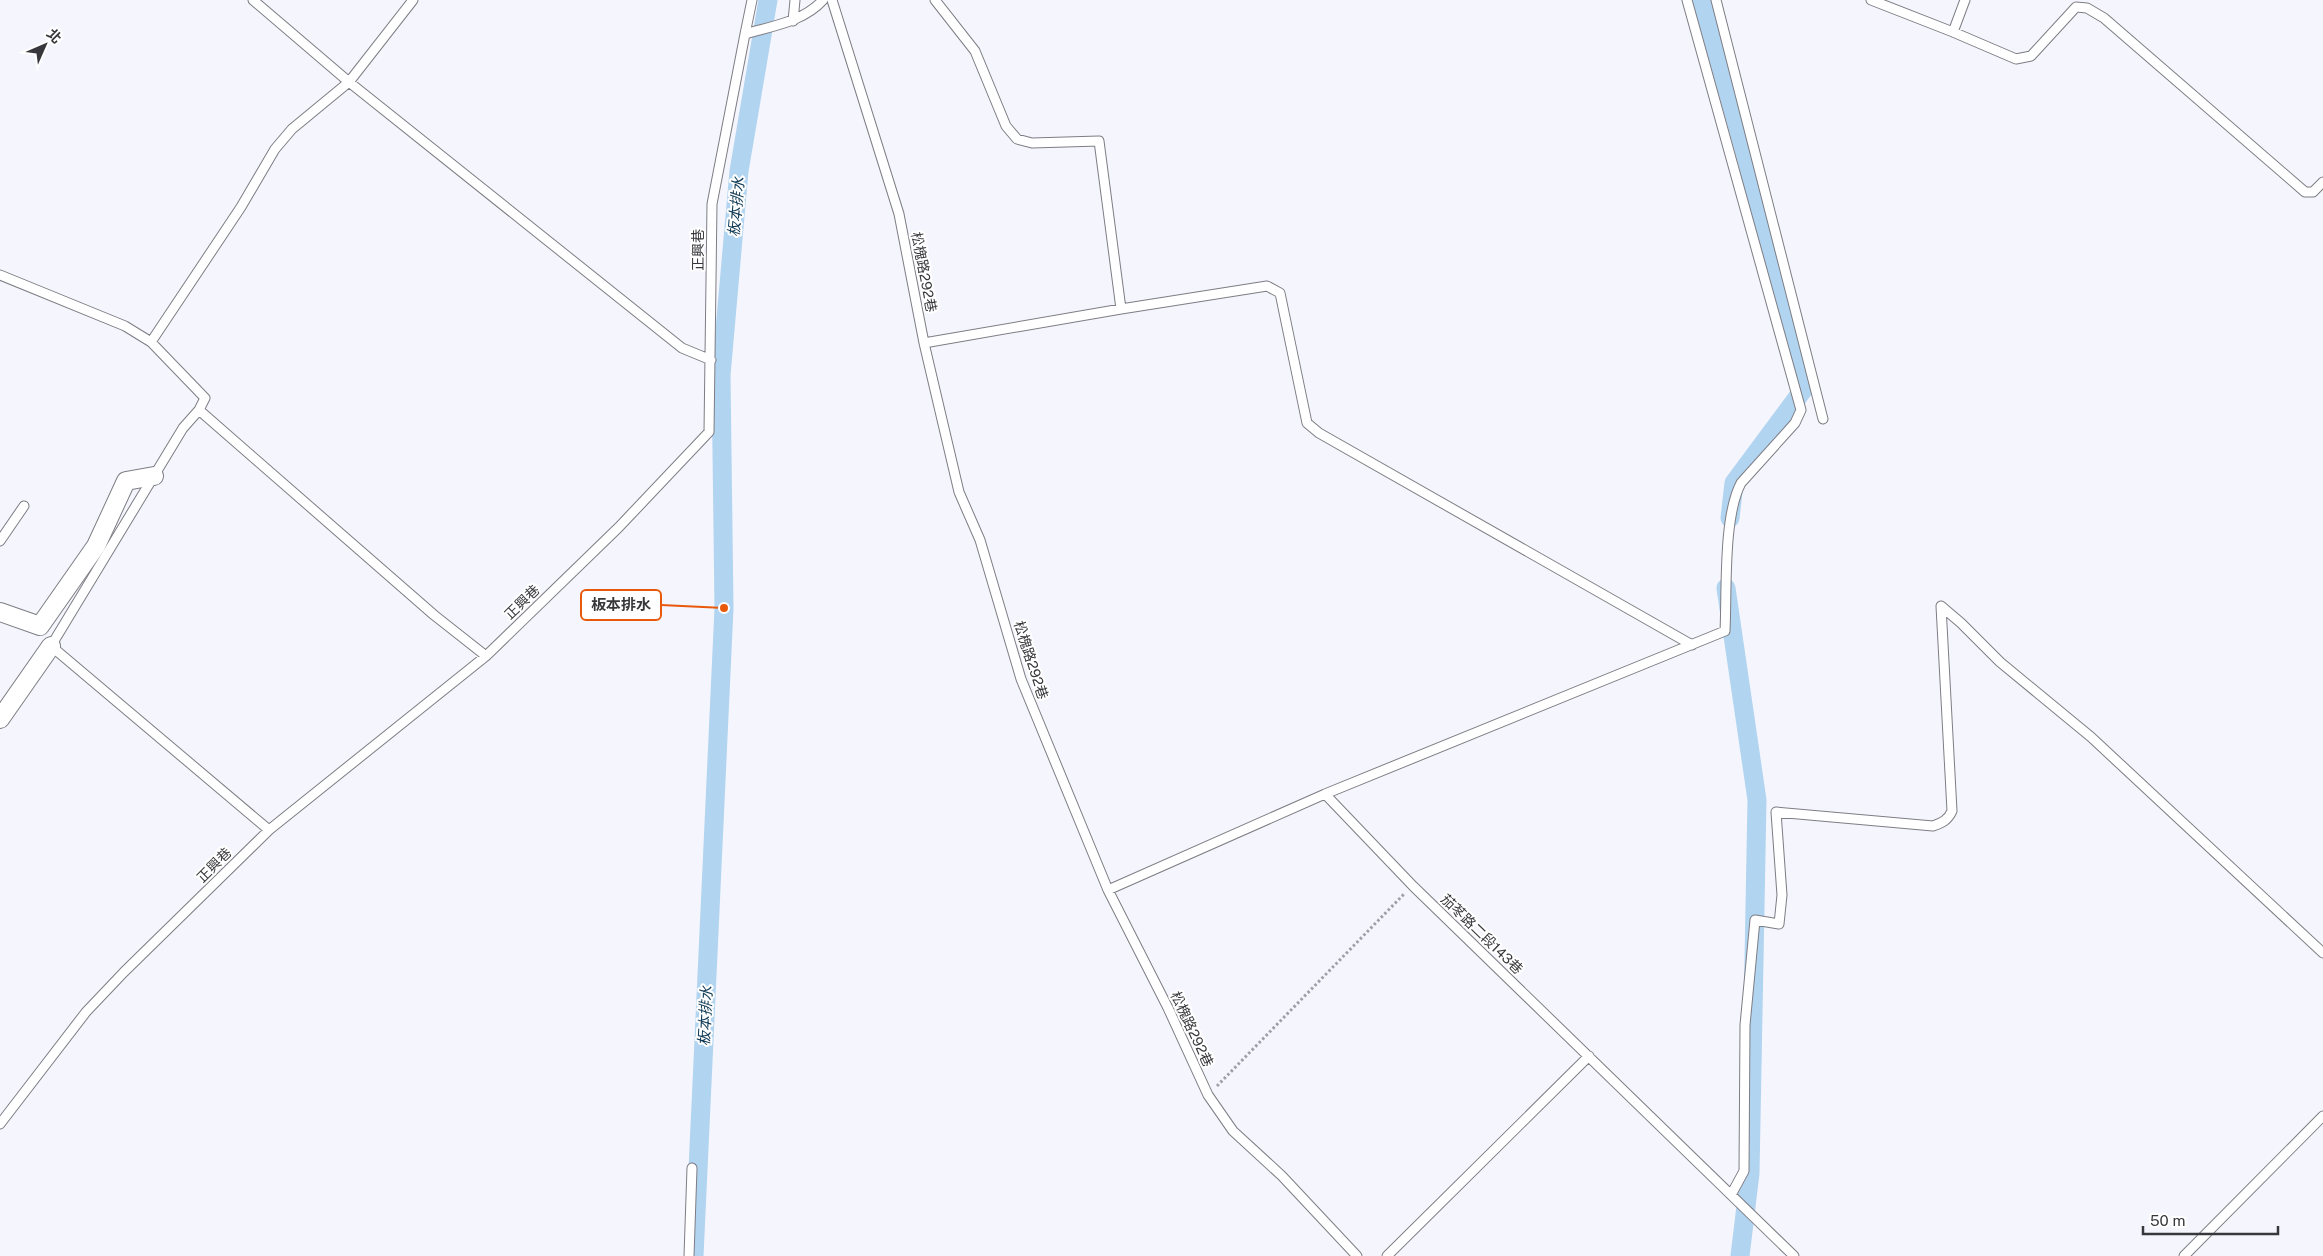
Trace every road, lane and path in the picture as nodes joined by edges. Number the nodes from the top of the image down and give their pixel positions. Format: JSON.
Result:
{"nodes":[{"id":1,"x":253,"y":0,"type":"edge"},
{"id":2,"x":413,"y":0,"type":"edge"},
{"id":3,"x":752,"y":0,"type":"edge"},
{"id":4,"x":795,"y":0,"type":"edge"},
{"id":5,"x":822,"y":0,"type":"edge"},
{"id":6,"x":832,"y":0,"type":"edge"},
{"id":7,"x":935,"y":0,"type":"edge"},
{"id":8,"x":1687,"y":0,"type":"edge"},
{"id":9,"x":1716,"y":0,"type":"edge"},
{"id":10,"x":1872,"y":0,"type":"edge"},
{"id":11,"x":1965,"y":0,"type":"edge"},
{"id":12,"x":793,"y":20,"type":"junction"},
{"id":13,"x":750,"y":32,"type":"junction"},
{"id":14,"x":1953,"y":32,"type":"junction"},
{"id":15,"x":349,"y":82,"type":"junction"},
{"id":16,"x":2323,"y":182,"type":"edge"},
{"id":17,"x":0,"y":275,"type":"edge"},
{"id":18,"x":1121,"y":309,"type":"junction"},
{"id":19,"x":151,"y":342,"type":"junction"},
{"id":20,"x":924,"y":343,"type":"junction"},
{"id":21,"x":711,"y":360,"type":"junction"},
{"id":22,"x":199,"y":410,"type":"junction"},
{"id":23,"x":1823,"y":419,"type":"dead end"},
{"id":24,"x":154,"y":476,"type":"junction"},
{"id":25,"x":24,"y":506,"type":"dead end"},
{"id":26,"x":0,"y":540,"type":"edge"},
{"id":27,"x":0,"y":612,"type":"edge"},
{"id":28,"x":1692,"y":645,"type":"junction"},
{"id":29,"x":51,"y":646,"type":"junction"},
{"id":30,"x":486,"y":656,"type":"junction"},
{"id":31,"x":0,"y":719,"type":"edge"},
{"id":32,"x":1325,"y":794,"type":"junction"},
{"id":33,"x":269,"y":830,"type":"junction"},
{"id":34,"x":1413,"y":886,"type":"junction"},
{"id":35,"x":1108,"y":890,"type":"junction"},
{"id":36,"x":2323,"y":953,"type":"edge"},
{"id":37,"x":1590,"y":1056,"type":"junction"},
{"id":38,"x":1208,"y":1096,"type":"junction"},
{"id":39,"x":2323,"y":1116,"type":"edge"},
{"id":40,"x":0,"y":1124,"type":"edge"},
{"id":41,"x":692,"y":1168,"type":"dead end"},
{"id":42,"x":1731,"y":1194,"type":"junction"},
{"id":43,"x":689,"y":1256,"type":"edge"},
{"id":44,"x":1357,"y":1256,"type":"edge"},
{"id":45,"x":1387,"y":1256,"type":"edge"},
{"id":46,"x":1794,"y":1256,"type":"edge"},
{"id":47,"x":2184,"y":1256,"type":"edge"}],
"edges":[{"from":1,"to":15,"type":"lane"},
{"from":2,"to":15,"type":"lane"},
{"from":3,"to":13,"type":"lane","name":"正興巷"},
{"from":4,"to":12,"type":"lane"},
{"from":5,"to":12,"type":"lane"},
{"from":6,"to":20,"type":"lane","name":"松槐路292巷"},
{"from":7,"to":18,"type":"lane"},
{"from":8,"to":28,"type":"lane"},
{"from":9,"to":23,"type":"lane"},
{"from":10,"to":14,"type":"lane"},
{"from":11,"to":14,"type":"lane"},
{"from":12,"to":13,"type":"lane"},
{"from":13,"to":21,"type":"lane","name":"正興巷"},
{"from":14,"to":16,"type":"lane"},
{"from":15,"to":19,"type":"lane"},
{"from":15,"to":21,"type":"lane"},
{"from":17,"to":19,"type":"lane"},
{"from":18,"to":20,"type":"lane"},
{"from":18,"to":28,"type":"lane"},
{"from":19,"to":22,"type":"lane"},
{"from":20,"to":35,"type":"lane","name":"松槐路292巷"},
{"from":21,"to":30,"type":"lane","name":"正興巷"},
{"from":22,"to":24,"type":"lane"},
{"from":22,"to":30,"type":"lane"},
{"from":24,"to":27,"type":"street"},
{"from":24,"to":29,"type":"lane"},
{"from":25,"to":26,"type":"lane"},
{"from":28,"to":32,"type":"lane"},
{"from":29,"to":31,"type":"street"},
{"from":29,"to":33,"type":"lane"},
{"from":30,"to":33,"type":"lane","name":"正興巷"},
{"from":32,"to":34,"type":"lane","name":"茄苳路二段143巷"},
{"from":32,"to":35,"type":"lane"},
{"from":33,"to":40,"type":"lane","name":"正興巷"},
{"from":34,"to":37,"type":"lane","name":"茄苳路二段143巷"},
{"from":34,"to":38,"type":"path"},
{"from":35,"to":38,"type":"lane","name":"松槐路292巷"},
{"from":36,"to":42,"type":"lane"},
{"from":37,"to":42,"type":"lane","name":"茄苳路二段143巷"},
{"from":37,"to":45,"type":"lane"},
{"from":38,"to":44,"type":"lane","name":"松槐路292巷"},
{"from":39,"to":47,"type":"lane"},
{"from":41,"to":43,"type":"lane"},
{"from":42,"to":46,"type":"lane","name":"茄苳路二段143巷"}]}
